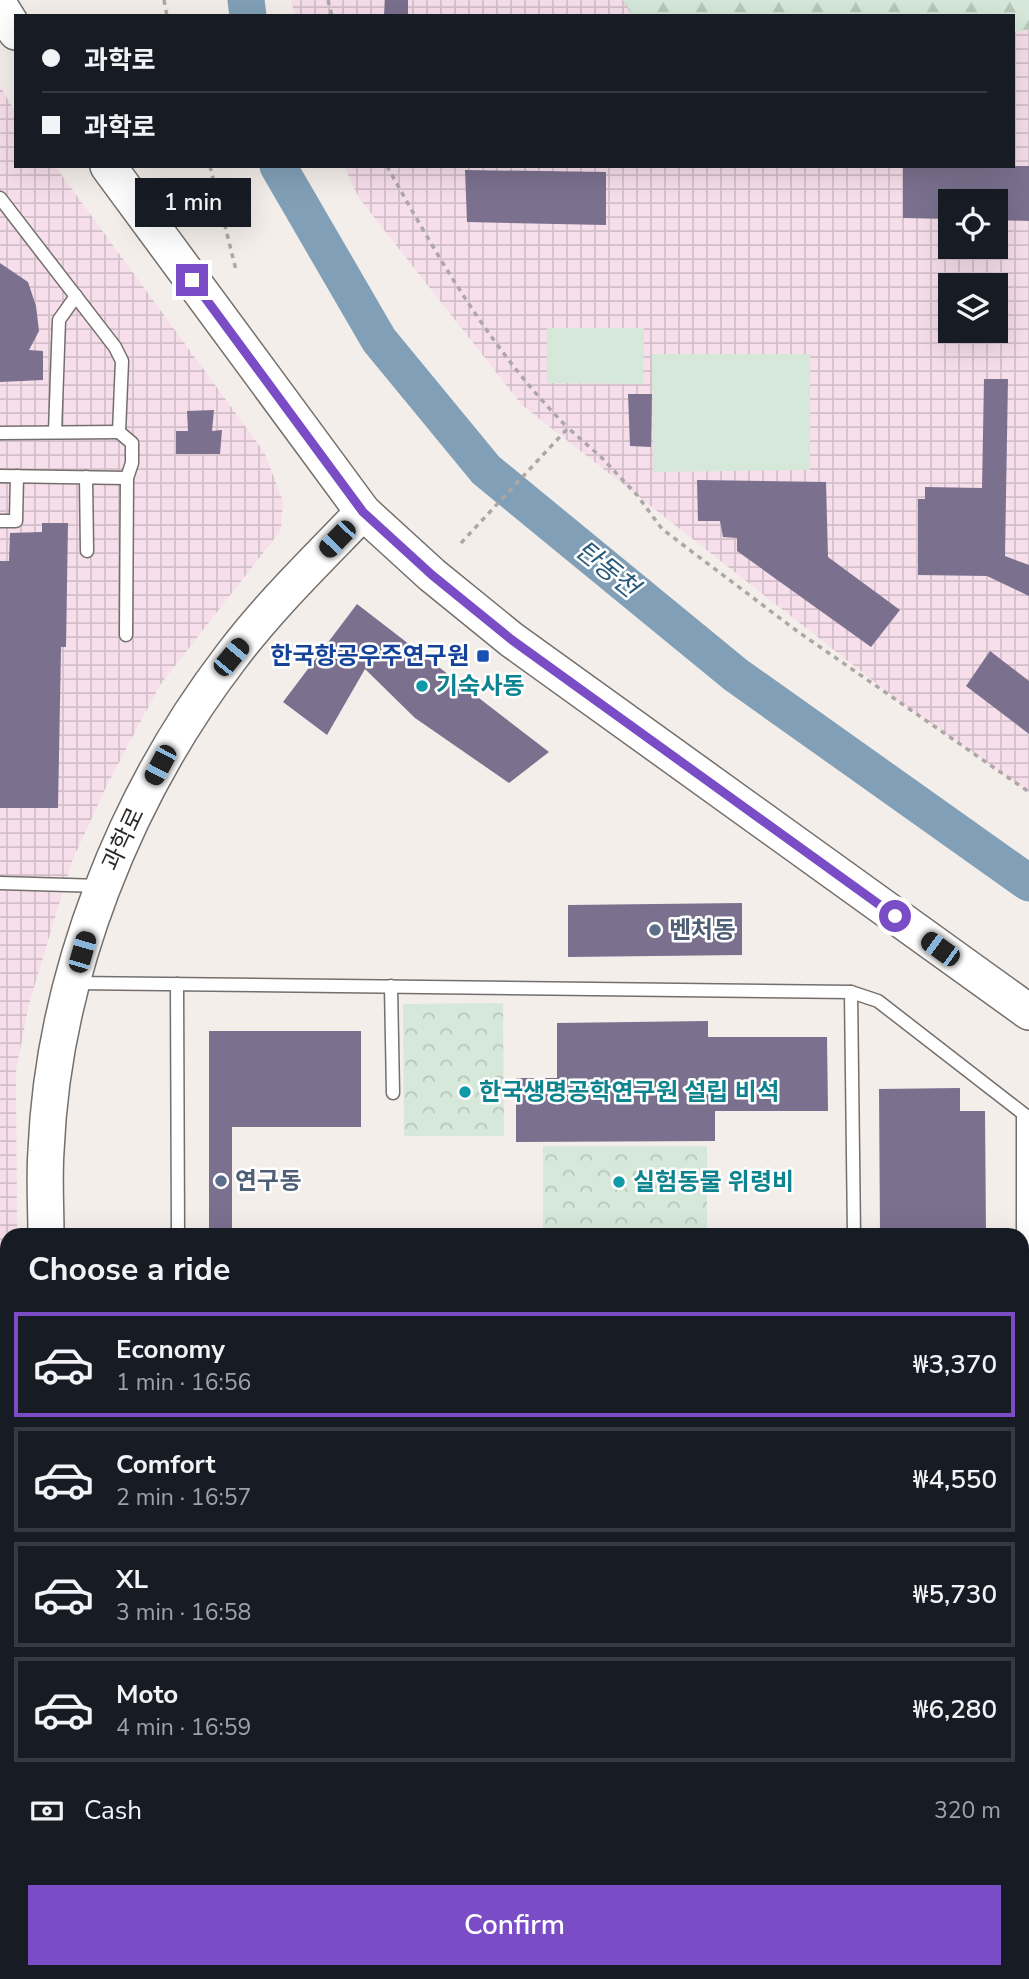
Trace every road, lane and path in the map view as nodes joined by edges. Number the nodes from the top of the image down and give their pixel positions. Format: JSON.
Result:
{"nodes":[{"id":1,"x":0,"y":6,"type":"edge"},
{"id":2,"x":14,"y":29,"type":"edge"},
{"id":3,"x":109,"y":168,"type":"edge"},
{"id":4,"x":210,"y":168,"type":"edge"},
{"id":5,"x":388,"y":168,"type":"edge"},
{"id":6,"x":0,"y":198,"type":"edge"},
{"id":7,"x":236,"y":270,"type":"dead end"},
{"id":8,"x":76,"y":296,"type":"junction"},
{"id":9,"x":568,"y":428,"type":"junction"},
{"id":10,"x":55,"y":432,"type":"junction"},
{"id":11,"x":119,"y":432,"type":"junction"},
{"id":12,"x":0,"y":433,"type":"edge"},
{"id":13,"x":0,"y":476,"type":"edge"},
{"id":14,"x":17,"y":476,"type":"junction"},
{"id":15,"x":86,"y":477,"type":"junction"},
{"id":16,"x":127,"y":478,"type":"junction"},
{"id":17,"x":363,"y":512,"type":"junction"},
{"id":18,"x":0,"y":521,"type":"edge"},
{"id":19,"x":461,"y":543,"type":"dead end"},
{"id":20,"x":87,"y":551,"type":"dead end"},
{"id":21,"x":126,"y":635,"type":"dead end"},
{"id":22,"x":1029,"y":792,"type":"edge"},
{"id":23,"x":0,"y":883,"type":"edge"},
{"id":24,"x":102,"y":886,"type":"junction"},
{"id":25,"x":73,"y":983,"type":"junction"},
{"id":26,"x":177,"y":984,"type":"junction"},
{"id":27,"x":391,"y":986,"type":"junction"},
{"id":28,"x":851,"y":992,"type":"junction"},
{"id":29,"x":1029,"y":1012,"type":"edge"},
{"id":30,"x":393,"y":1093,"type":"dead end"},
{"id":31,"x":1026,"y":1116,"type":"edge"},
{"id":32,"x":46,"y":1228,"type":"edge"},
{"id":33,"x":178,"y":1228,"type":"edge"},
{"id":34,"x":854,"y":1228,"type":"edge"},
{"id":35,"x":1024,"y":1228,"type":"edge"}],
"edges":[{"from":1,"to":2,"type":"main road"},
{"from":3,"to":17,"type":"main road"},
{"from":4,"to":7,"type":"path"},
{"from":5,"to":9,"type":"path"},
{"from":6,"to":8,"type":"lane"},
{"from":8,"to":10,"type":"lane"},
{"from":8,"to":11,"type":"lane"},
{"from":9,"to":19,"type":"path"},
{"from":9,"to":22,"type":"path"},
{"from":10,"to":11,"type":"lane"},
{"from":10,"to":12,"type":"lane"},
{"from":11,"to":16,"type":"lane"},
{"from":13,"to":14,"type":"lane"},
{"from":14,"to":15,"type":"lane"},
{"from":14,"to":18,"type":"lane"},
{"from":15,"to":16,"type":"lane"},
{"from":15,"to":20,"type":"lane"},
{"from":16,"to":21,"type":"lane"},
{"from":17,"to":24,"type":"main road","name":"과학로"},
{"from":17,"to":29,"type":"main road"},
{"from":23,"to":24,"type":"lane"},
{"from":24,"to":25,"type":"main road","name":"과학로"},
{"from":25,"to":26,"type":"lane"},
{"from":25,"to":32,"type":"main road","name":"과학로"},
{"from":26,"to":27,"type":"lane"},
{"from":26,"to":33,"type":"lane"},
{"from":27,"to":28,"type":"lane"},
{"from":27,"to":30,"type":"lane"},
{"from":28,"to":31,"type":"lane"},
{"from":28,"to":34,"type":"lane"},
{"from":31,"to":35,"type":"lane"}]}
